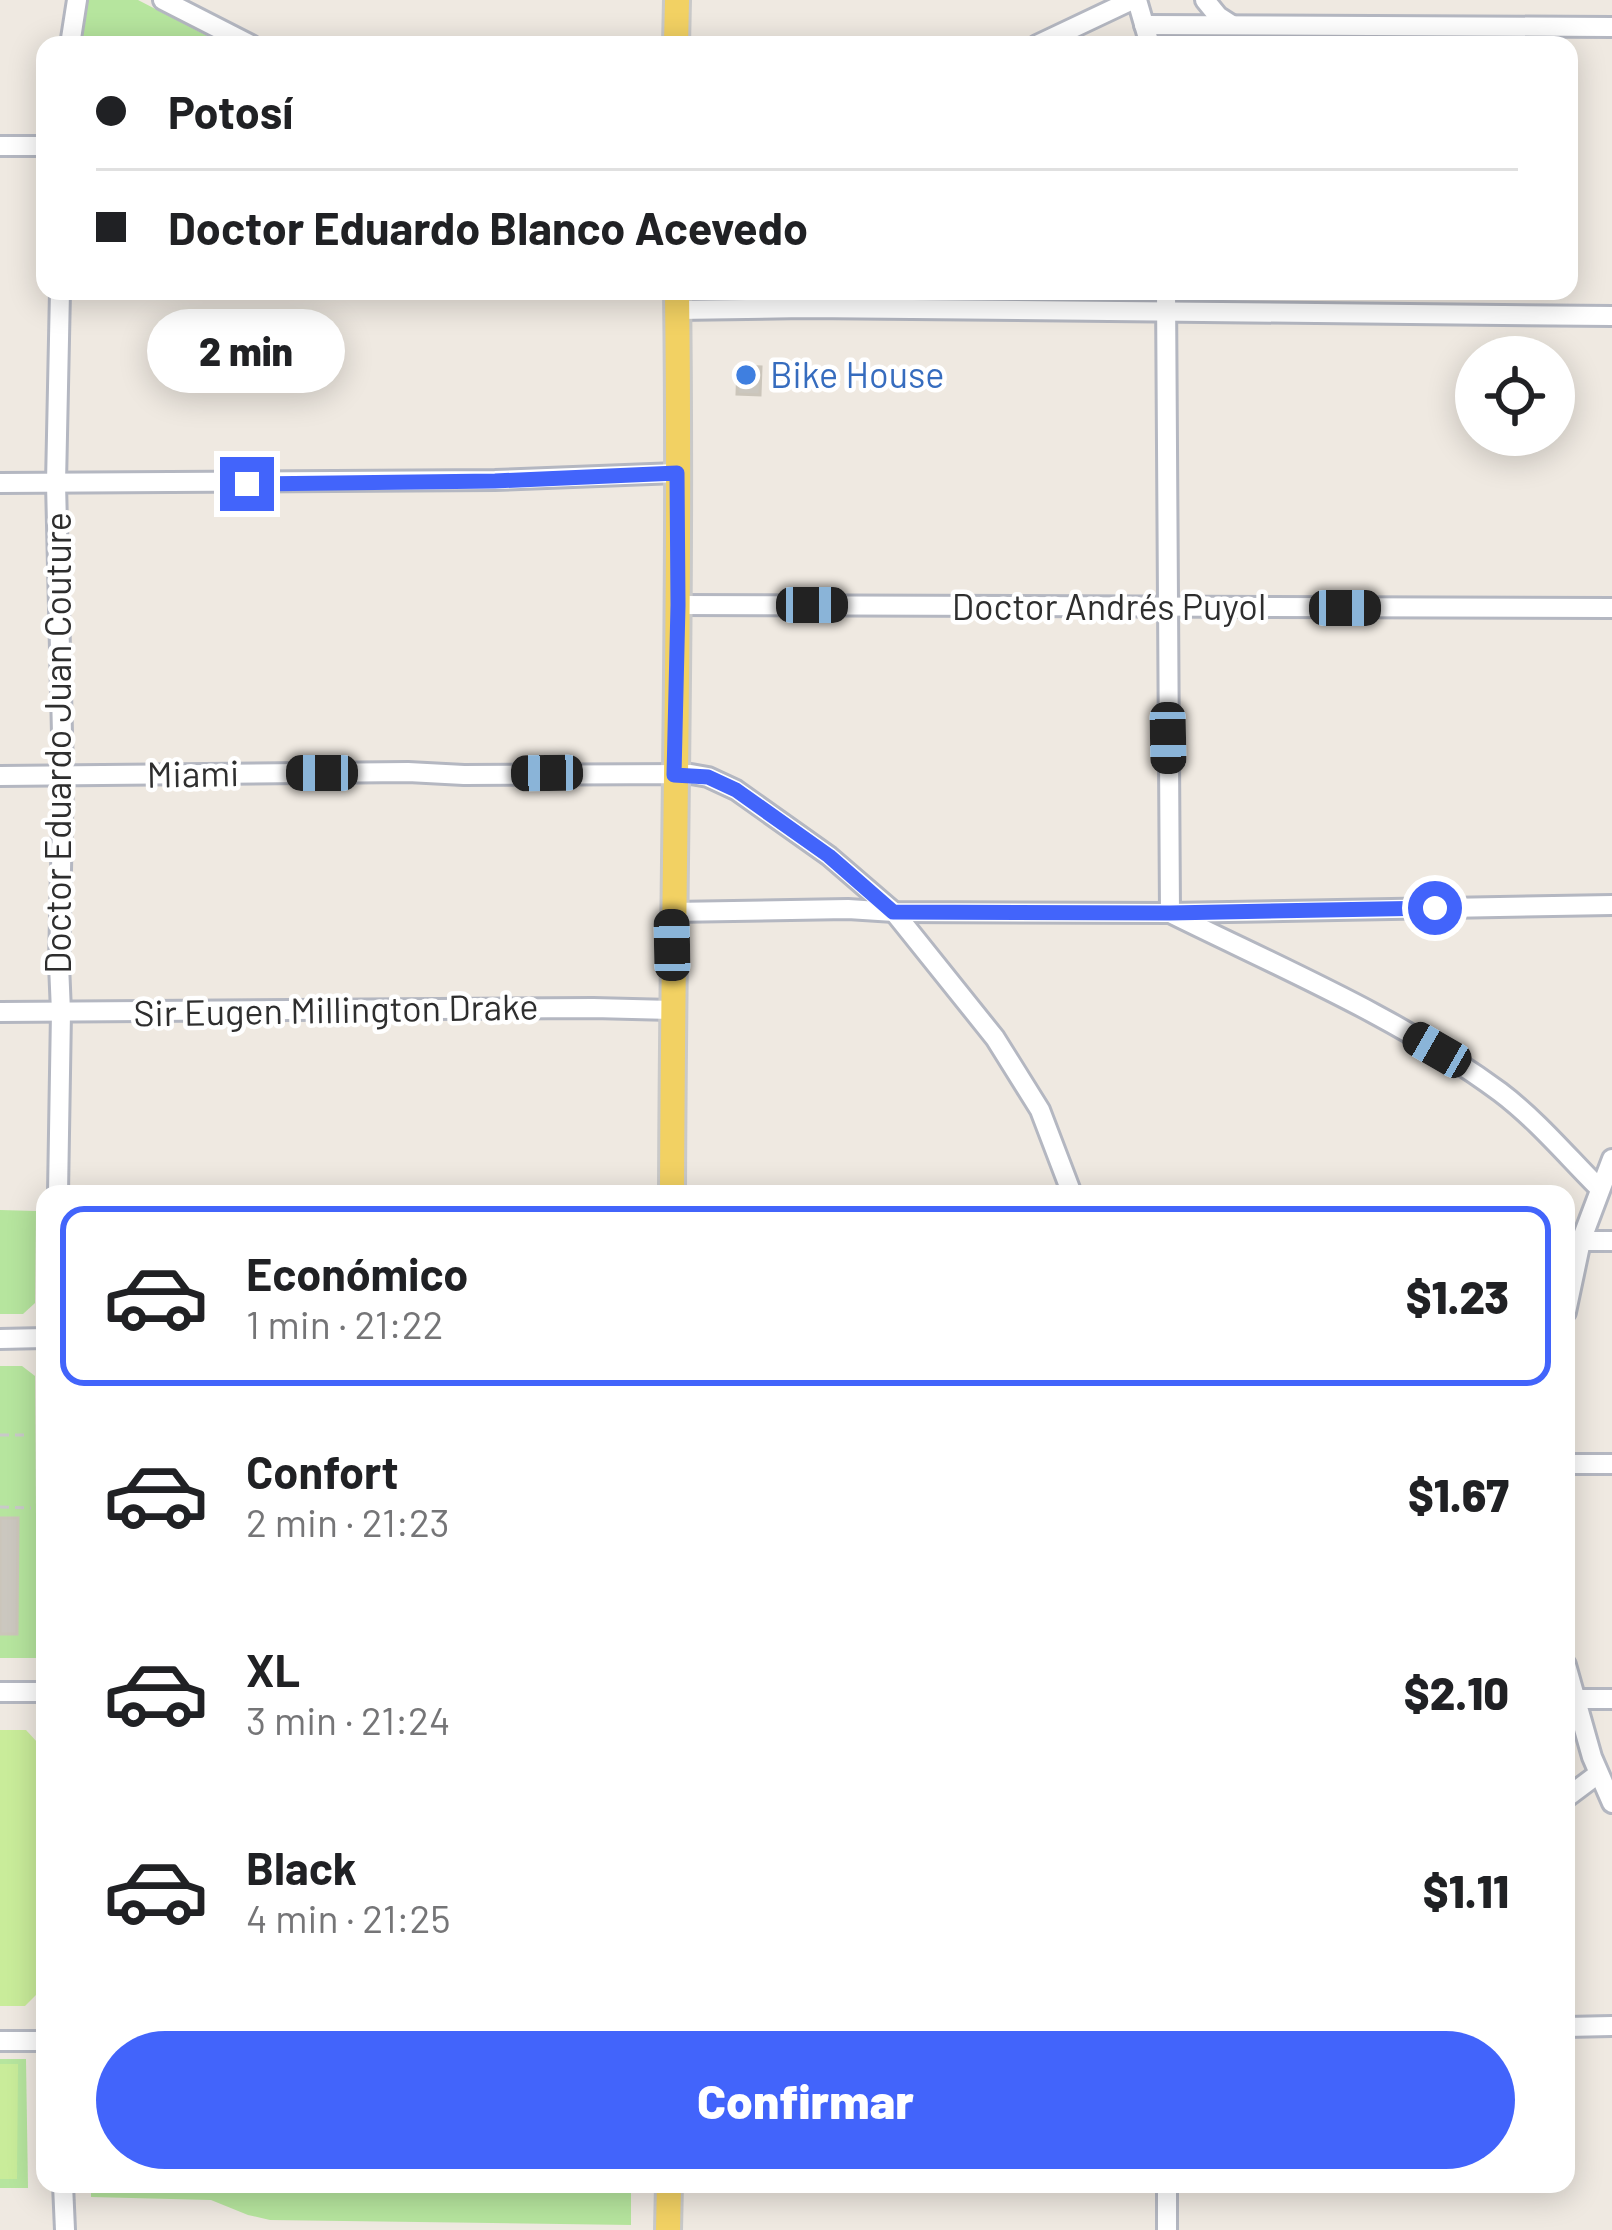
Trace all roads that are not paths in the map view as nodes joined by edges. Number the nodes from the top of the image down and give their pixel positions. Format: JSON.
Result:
{"nodes":[{"id":1,"x":77,"y":0,"type":"edge"},
{"id":2,"x":163,"y":0,"type":"edge"},
{"id":3,"x":676,"y":0,"type":"edge"},
{"id":4,"x":1135,"y":0,"type":"edge"},
{"id":5,"x":1205,"y":0,"type":"edge"},
{"id":6,"x":1232,"y":25,"type":"junction"},
{"id":7,"x":1612,"y":27,"type":"edge"},
{"id":8,"x":1147,"y":35,"type":"edge"},
{"id":9,"x":71,"y":36,"type":"edge"},
{"id":10,"x":233,"y":36,"type":"edge"},
{"id":11,"x":676,"y":36,"type":"edge"},
{"id":12,"x":1057,"y":36,"type":"edge"},
{"id":13,"x":0,"y":146,"type":"edge"},
{"id":14,"x":36,"y":146,"type":"edge"},
{"id":15,"x":60,"y":300,"type":"edge"},
{"id":16,"x":1166,"y":300,"type":"edge"},
{"id":17,"x":677,"y":301,"type":"edge"},
{"id":18,"x":1166,"y":313,"type":"junction"},
{"id":19,"x":1612,"y":316,"type":"edge"},
{"id":20,"x":677,"y":473,"type":"junction"},
{"id":21,"x":0,"y":483,"type":"edge"},
{"id":22,"x":56,"y":483,"type":"junction"},
{"id":23,"x":678,"y":605,"type":"junction"},
{"id":24,"x":1167,"y":607,"type":"junction"},
{"id":25,"x":1612,"y":608,"type":"edge"},
{"id":26,"x":63,"y":775,"type":"junction"},
{"id":27,"x":674,"y":775,"type":"junction"},
{"id":28,"x":0,"y":776,"type":"edge"},
{"id":29,"x":1612,"y":905,"type":"edge"},
{"id":30,"x":672,"y":912,"type":"junction"},
{"id":31,"x":893,"y":912,"type":"junction"},
{"id":32,"x":1170,"y":913,"type":"junction"},
{"id":33,"x":672,"y":1010,"type":"junction"},
{"id":34,"x":0,"y":1012,"type":"edge"},
{"id":35,"x":61,"y":1012,"type":"junction"},
{"id":36,"x":1612,"y":1160,"type":"edge"},
{"id":37,"x":58,"y":1185,"type":"edge"},
{"id":38,"x":672,"y":1185,"type":"edge"},
{"id":39,"x":1069,"y":1185,"type":"edge"},
{"id":40,"x":1599,"y":1188,"type":"junction"},
{"id":41,"x":1575,"y":1236,"type":"edge"},
{"id":42,"x":1575,"y":1240,"type":"edge"},
{"id":43,"x":1612,"y":1241,"type":"edge"},
{"id":44,"x":36,"y":1338,"type":"edge"},
{"id":45,"x":0,"y":1339,"type":"edge"},
{"id":46,"x":1575,"y":1464,"type":"edge"},
{"id":47,"x":1612,"y":1464,"type":"edge"},
{"id":48,"x":0,"y":1692,"type":"edge"},
{"id":49,"x":36,"y":1692,"type":"edge"},
{"id":50,"x":1575,"y":1699,"type":"edge"},
{"id":51,"x":1612,"y":1699,"type":"edge"},
{"id":52,"x":1575,"y":1712,"type":"edge"},
{"id":53,"x":1598,"y":1774,"type":"junction"},
{"id":54,"x":1575,"y":1791,"type":"edge"},
{"id":55,"x":1612,"y":1803,"type":"edge"},
{"id":56,"x":1612,"y":2026,"type":"edge"},
{"id":57,"x":1575,"y":2027,"type":"edge"},
{"id":58,"x":0,"y":2041,"type":"edge"},
{"id":59,"x":36,"y":2042,"type":"edge"},
{"id":60,"x":63,"y":2193,"type":"edge"},
{"id":61,"x":672,"y":2193,"type":"edge"},
{"id":62,"x":1167,"y":2193,"type":"edge"},
{"id":63,"x":65,"y":2230,"type":"edge"},
{"id":64,"x":668,"y":2230,"type":"edge"},
{"id":65,"x":1167,"y":2230,"type":"edge"}],
"edges":[{"from":1,"to":9,"type":"street"},
{"from":2,"to":10,"type":"street"},
{"from":3,"to":11,"type":"main road"},
{"from":4,"to":8,"type":"street"},
{"from":4,"to":12,"type":"street"},
{"from":5,"to":6,"type":"street"},
{"from":6,"to":7,"type":"street"},
{"from":6,"to":8,"type":"street"},
{"from":13,"to":14,"type":"street"},
{"from":15,"to":22,"type":"street","name":"Doctor Eduardo Juan Couture"},
{"from":16,"to":18,"type":"street"},
{"from":17,"to":18,"type":"street"},
{"from":17,"to":20,"type":"main road"},
{"from":18,"to":19,"type":"street"},
{"from":18,"to":24,"type":"street"},
{"from":20,"to":22,"type":"street"},
{"from":20,"to":23,"type":"main road"},
{"from":21,"to":22,"type":"street"},
{"from":22,"to":26,"type":"street","name":"Doctor Eduardo Juan Couture"},
{"from":23,"to":24,"type":"street","name":"Doctor Andrés Puyol"},
{"from":23,"to":27,"type":"main road"},
{"from":24,"to":25,"type":"street","name":"Doctor Andrés Puyol"},
{"from":24,"to":32,"type":"street"},
{"from":26,"to":27,"type":"street","name":"Miami"},
{"from":26,"to":28,"type":"street","name":"Miami"},
{"from":26,"to":35,"type":"street","name":"Doctor Eduardo Juan Couture"},
{"from":27,"to":30,"type":"main road"},
{"from":27,"to":31,"type":"street","name":"Miami"},
{"from":29,"to":32,"type":"street"},
{"from":30,"to":31,"type":"street"},
{"from":30,"to":33,"type":"main road"},
{"from":31,"to":32,"type":"street"},
{"from":31,"to":39,"type":"street","name":"Miami"},
{"from":32,"to":40,"type":"street"},
{"from":33,"to":35,"type":"street","name":"Sir Eugen Millington Drake"},
{"from":33,"to":38,"type":"main road"},
{"from":34,"to":35,"type":"street","name":"Sir Eugen Millington Drake"},
{"from":35,"to":37,"type":"street","name":"Doctor Eduardo Juan Couture"},
{"from":36,"to":40,"type":"street"},
{"from":40,"to":41,"type":"street"},
{"from":42,"to":43,"type":"street"},
{"from":44,"to":45,"type":"street"},
{"from":46,"to":47,"type":"street"},
{"from":48,"to":49,"type":"street"},
{"from":50,"to":51,"type":"street"},
{"from":52,"to":53,"type":"street"},
{"from":53,"to":54,"type":"street"},
{"from":53,"to":55,"type":"street"},
{"from":56,"to":57,"type":"street"},
{"from":58,"to":59,"type":"street"},
{"from":60,"to":63,"type":"street"},
{"from":61,"to":64,"type":"main road"},
{"from":62,"to":65,"type":"street"}]}
